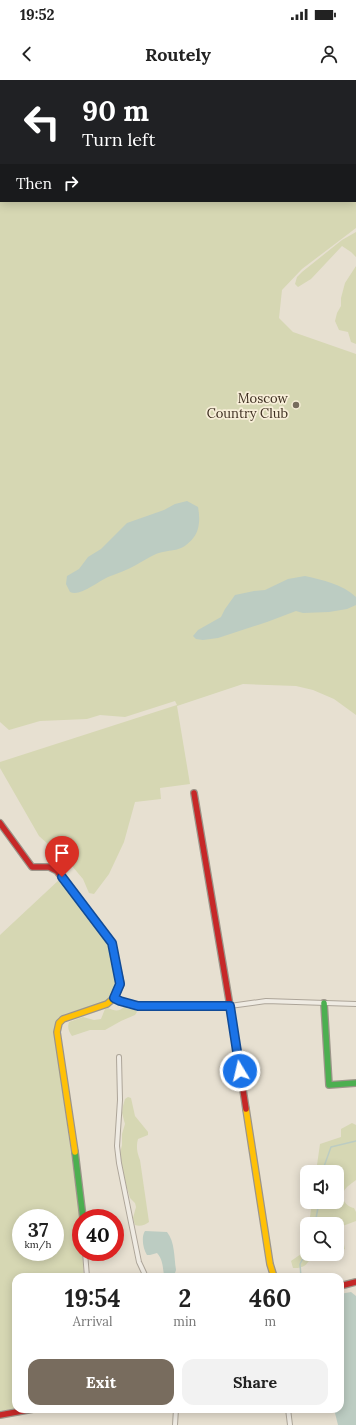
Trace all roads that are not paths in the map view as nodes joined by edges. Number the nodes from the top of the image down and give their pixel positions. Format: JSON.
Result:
{"nodes":[{"id":1,"x":194,"y":793,"type":"dead end"},
{"id":2,"x":0,"y":822,"type":"edge"},
{"id":3,"x":114,"y":998,"type":"junction"},
{"id":4,"x":324,"y":1002,"type":"junction"},
{"id":5,"x":356,"y":1004,"type":"edge"},
{"id":6,"x":230,"y":1006,"type":"junction"},
{"id":7,"x":119,"y":1057,"type":"dead end"},
{"id":8,"x":356,"y":1083,"type":"edge"},
{"id":9,"x":82,"y":1209,"type":"edge"},
{"id":10,"x":86,"y":1261,"type":"edge"},
{"id":11,"x":87,"y":1273,"type":"edge"},
{"id":12,"x":144,"y":1273,"type":"edge"},
{"id":13,"x":273,"y":1273,"type":"edge"},
{"id":14,"x":356,"y":1282,"type":"edge"},
{"id":15,"x":344,"y":1285,"type":"edge"},
{"id":16,"x":12,"y":1413,"type":"edge"},
{"id":17,"x":176,"y":1413,"type":"edge"},
{"id":18,"x":288,"y":1413,"type":"edge"},
{"id":19,"x":0,"y":1415,"type":"edge"},
{"id":20,"x":175,"y":1425,"type":"edge"},
{"id":21,"x":290,"y":1425,"type":"edge"}],
"edges":[{"from":1,"to":6,"type":"street"},
{"from":2,"to":3,"type":"street"},
{"from":3,"to":6,"type":"street"},
{"from":3,"to":9,"type":"street"},
{"from":4,"to":5,"type":"street"},
{"from":4,"to":6,"type":"street"},
{"from":4,"to":8,"type":"street"},
{"from":6,"to":13,"type":"street"},
{"from":7,"to":12,"type":"street"},
{"from":10,"to":11,"type":"street"},
{"from":14,"to":15,"type":"street"},
{"from":16,"to":19,"type":"street"},
{"from":17,"to":20,"type":"street"},
{"from":18,"to":21,"type":"street"}]}
